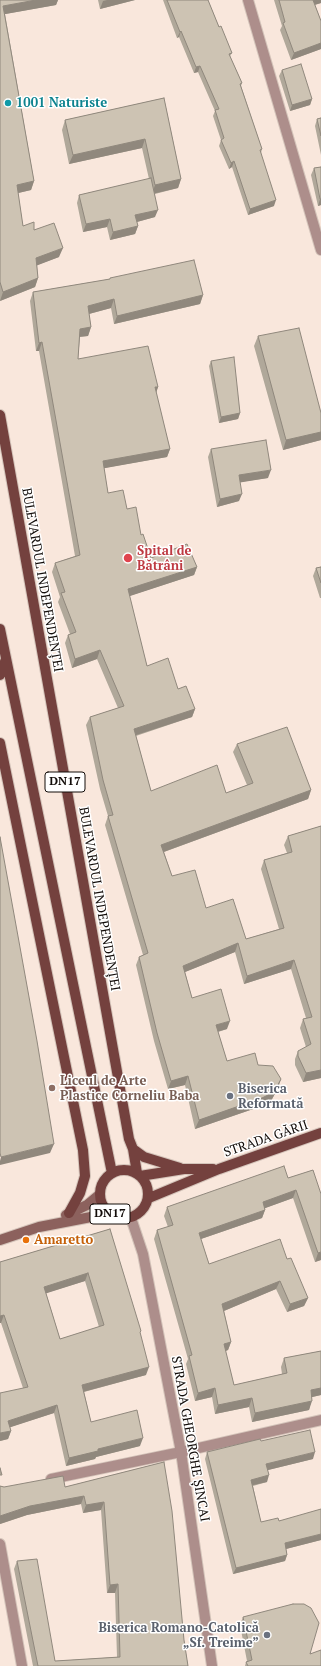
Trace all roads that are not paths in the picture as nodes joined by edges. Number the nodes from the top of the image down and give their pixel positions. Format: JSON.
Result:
{"nodes":[{"id":1,"x":248,"y":0,"type":"edge"},
{"id":2,"x":321,"y":250,"type":"edge"},
{"id":3,"x":0,"y":415,"type":"edge"},
{"id":4,"x":0,"y":629,"type":"edge"},
{"id":5,"x":6,"y":659,"type":"junction"},
{"id":6,"x":0,"y":675,"type":"edge"},
{"id":7,"x":0,"y":743,"type":"edge"},
{"id":8,"x":321,"y":1133,"type":"edge"},
{"id":9,"x":132,"y":1149,"type":"junction"},
{"id":10,"x":184,"y":1169,"type":"junction"},
{"id":11,"x":219,"y":1169,"type":"junction"},
{"id":12,"x":112,"y":1173,"type":"junction"},
{"id":13,"x":139,"y":1174,"type":"junction"},
{"id":14,"x":99,"y":1195,"type":"junction"},
{"id":15,"x":149,"y":1198,"type":"junction"},
{"id":16,"x":106,"y":1212,"type":"junction"},
{"id":17,"x":69,"y":1213,"type":"junction"},
{"id":18,"x":131,"y":1218,"type":"junction"},
{"id":19,"x":52,"y":1224,"type":"junction"},
{"id":20,"x":0,"y":1240,"type":"edge"},
{"id":21,"x":321,"y":1420,"type":"edge"},
{"id":22,"x":182,"y":1452,"type":"junction"},
{"id":23,"x":38,"y":1481,"type":"edge"},
{"id":24,"x":0,"y":1544,"type":"edge"},
{"id":25,"x":22,"y":1666,"type":"edge"},
{"id":26,"x":212,"y":1666,"type":"edge"}],
"edges":[{"from":1,"to":2,"type":"street"},
{"from":3,"to":9,"type":"main road","name":"BULEVARDUL INDEPENDENȚEI","number":"DN17"},
{"from":4,"to":5,"type":"main road","number":"DN17"},
{"from":5,"to":6,"type":"main road"},
{"from":5,"to":12,"type":"main road","number":"DN17"},
{"from":7,"to":17,"type":"main road"},
{"from":8,"to":11,"type":"main road","name":"STRADA GĂRII","number":"DN17"},
{"from":9,"to":10,"type":"main road"},
{"from":9,"to":13,"type":"main road","name":"BULEVARDUL INDEPENDENȚEI","number":"DN17"},
{"from":10,"to":11,"type":"main road","name":"STRADA GĂRII","number":"DN17"},
{"from":10,"to":13,"type":"main road","name":"STRADA GĂRII","number":"DN17"},
{"from":11,"to":15,"type":"main road","name":"STRADA GĂRII","number":"DN17"},
{"from":12,"to":13,"type":"main road","number":"DN17"},
{"from":12,"to":14,"type":"main road","number":"DN17"},
{"from":13,"to":15,"type":"main road","name":"BULEVARDUL INDEPENDENȚEI","number":"DN17"},
{"from":14,"to":16,"type":"main road","number":"DN17"},
{"from":14,"to":17,"type":"main road"},
{"from":15,"to":18,"type":"main road","number":"DN17"},
{"from":16,"to":18,"type":"main road","number":"DN17"},
{"from":16,"to":19,"type":"main road"},
{"from":17,"to":19,"type":"main road"},
{"from":18,"to":22,"type":"street","name":"STRADA GHEORGHE ȘINCAI"},
{"from":19,"to":20,"type":"main road"},
{"from":21,"to":22,"type":"street"},
{"from":22,"to":23,"type":"street"},
{"from":22,"to":26,"type":"street","name":"STRADA GHEORGHE ȘINCAI"},
{"from":24,"to":25,"type":"street"}]}
